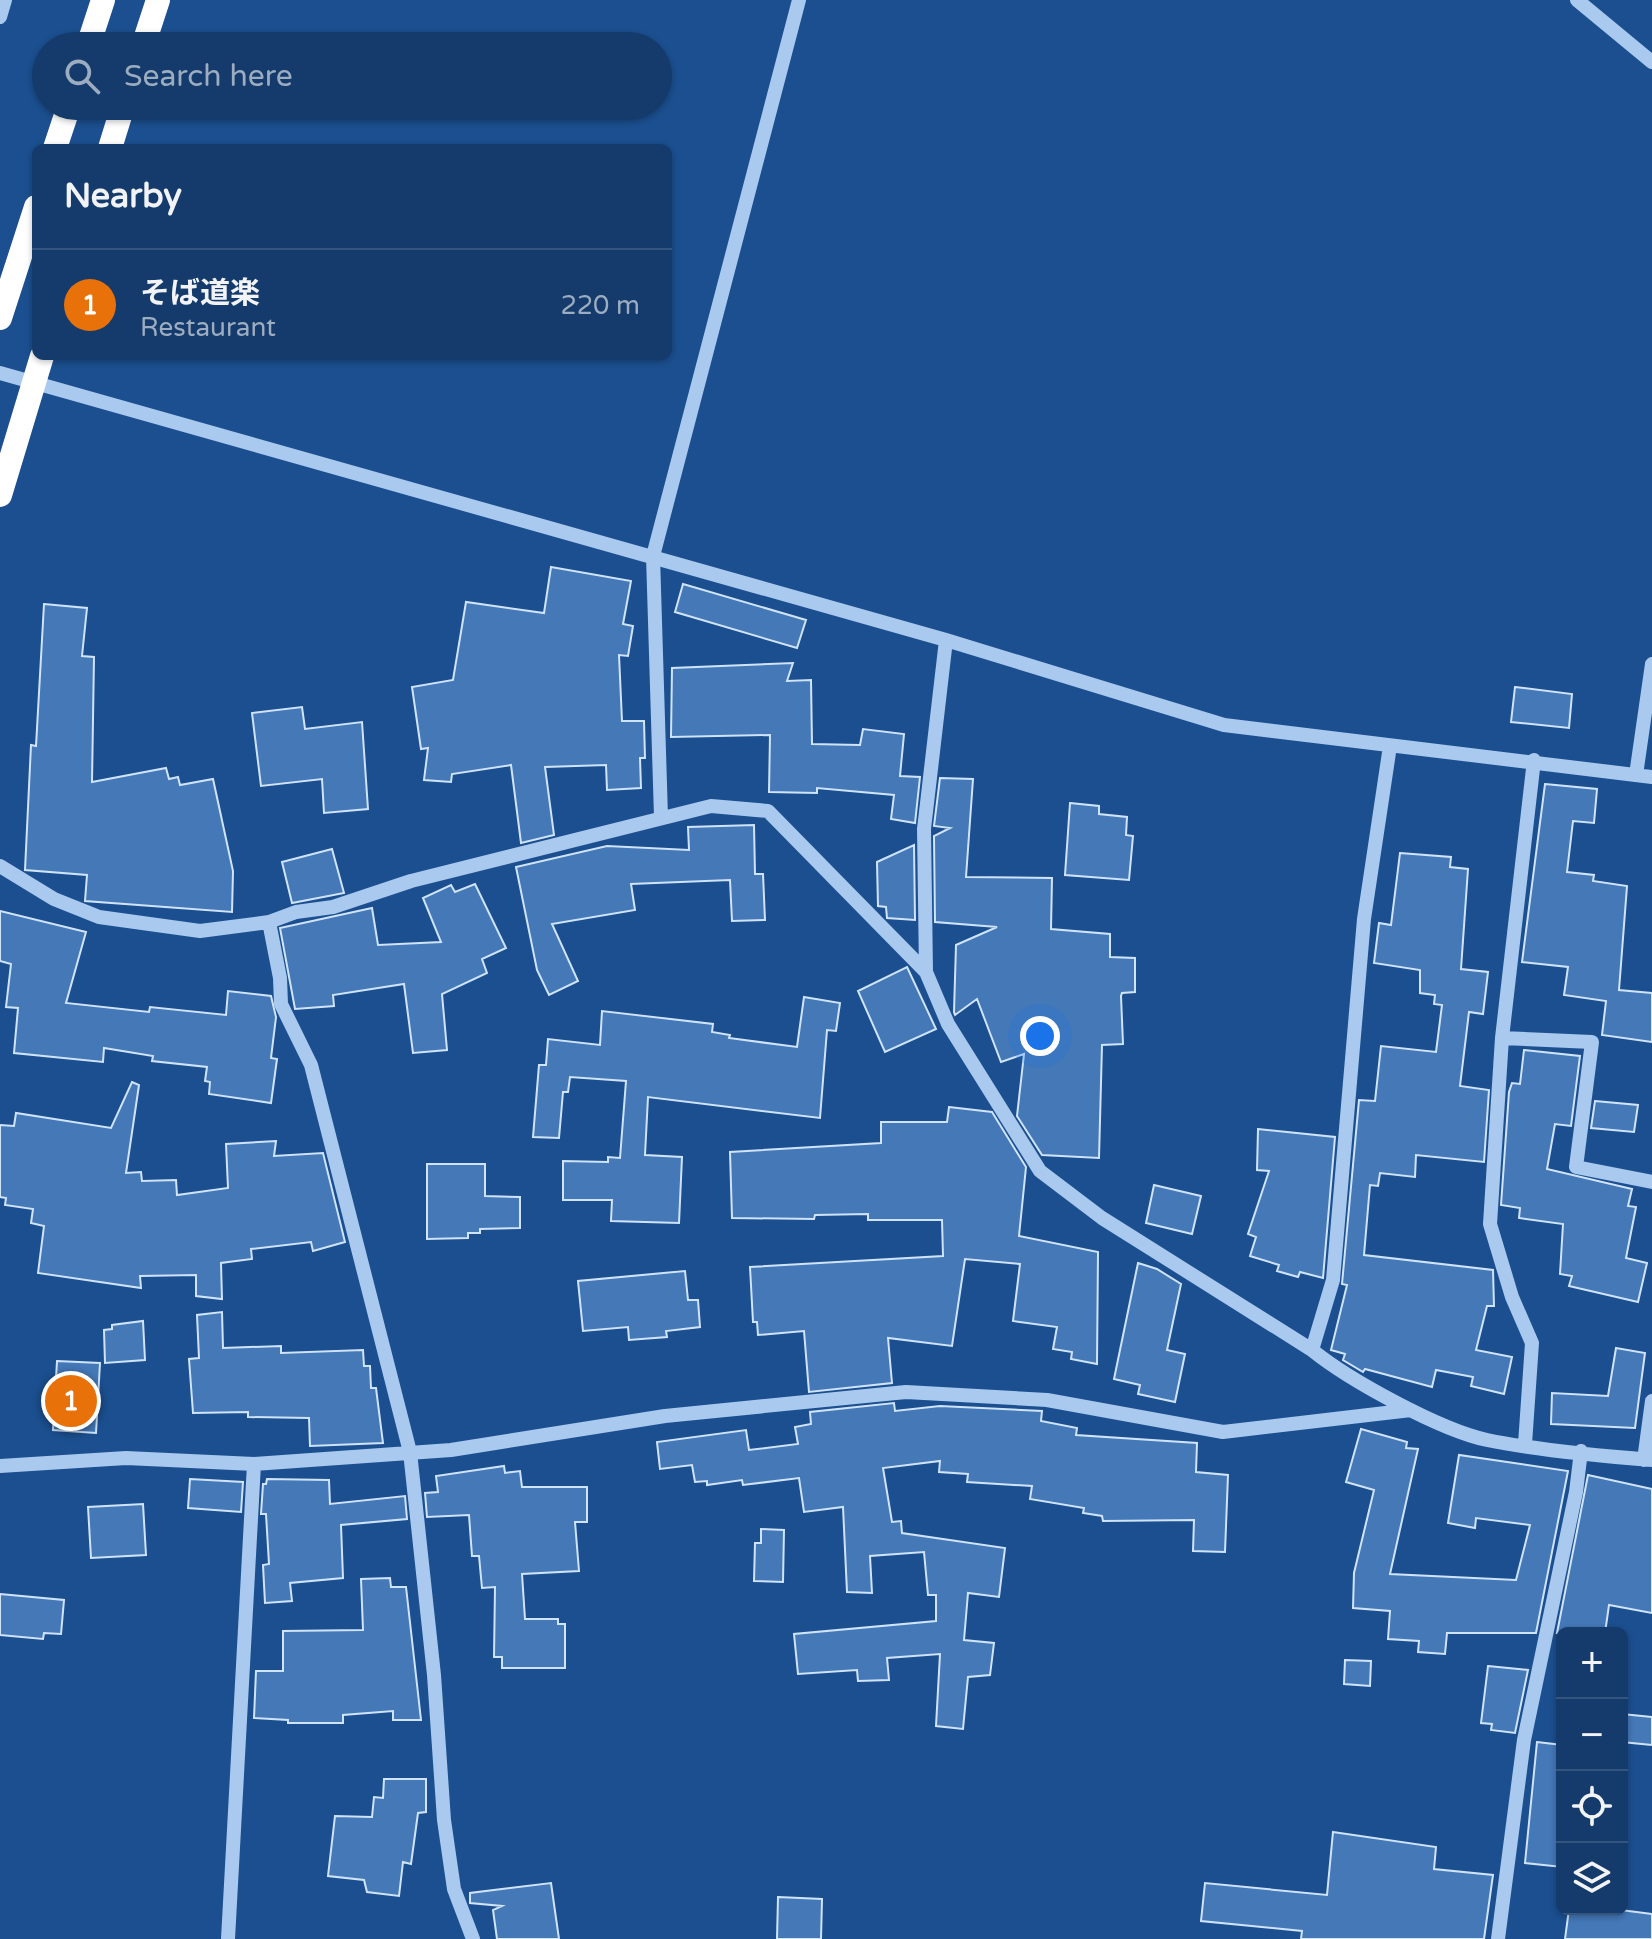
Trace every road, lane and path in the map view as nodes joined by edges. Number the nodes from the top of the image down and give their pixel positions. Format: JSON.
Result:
{"nodes":[{"id":1,"x":5,"y":0,"type":"edge"},
{"id":2,"x":103,"y":0,"type":"edge"},
{"id":3,"x":158,"y":0,"type":"edge"},
{"id":4,"x":799,"y":0,"type":"edge"},
{"id":5,"x":1577,"y":0,"type":"edge"},
{"id":6,"x":0,"y":17,"type":"edge"},
{"id":7,"x":93,"y":32,"type":"edge"},
{"id":8,"x":148,"y":32,"type":"edge"},
{"id":9,"x":1652,"y":62,"type":"edge"},
{"id":10,"x":64,"y":120,"type":"edge"},
{"id":11,"x":119,"y":120,"type":"edge"},
{"id":12,"x":56,"y":144,"type":"edge"},
{"id":13,"x":111,"y":144,"type":"edge"},
{"id":14,"x":32,"y":219,"type":"edge"},
{"id":15,"x":0,"y":318,"type":"edge"},
{"id":16,"x":41,"y":360,"type":"edge"},
{"id":17,"x":0,"y":373,"type":"edge"},
{"id":18,"x":0,"y":495,"type":"edge"},
{"id":19,"x":653,"y":556,"type":"junction"},
{"id":20,"x":946,"y":640,"type":"junction"},
{"id":21,"x":1652,"y":664,"type":"edge"},
{"id":22,"x":1390,"y":746,"type":"junction"},
{"id":23,"x":1534,"y":760,"type":"junction"},
{"id":24,"x":1636,"y":775,"type":"junction"},
{"id":25,"x":1652,"y":777,"type":"edge"},
{"id":26,"x":661,"y":817,"type":"junction"},
{"id":27,"x":0,"y":866,"type":"edge"},
{"id":28,"x":269,"y":922,"type":"junction"},
{"id":29,"x":926,"y":972,"type":"junction"},
{"id":30,"x":1502,"y":1038,"type":"junction"},
{"id":31,"x":1652,"y":1182,"type":"edge"},
{"id":32,"x":1312,"y":1350,"type":"junction"},
{"id":33,"x":1652,"y":1401,"type":"edge"},
{"id":34,"x":1412,"y":1410,"type":"junction"},
{"id":35,"x":1525,"y":1444,"type":"junction"},
{"id":36,"x":1581,"y":1451,"type":"junction"},
{"id":37,"x":410,"y":1452,"type":"junction"},
{"id":38,"x":1648,"y":1460,"type":"edge"},
{"id":39,"x":254,"y":1464,"type":"junction"},
{"id":40,"x":0,"y":1466,"type":"edge"},
{"id":41,"x":228,"y":1939,"type":"edge"},
{"id":42,"x":473,"y":1939,"type":"edge"},
{"id":43,"x":1498,"y":1939,"type":"edge"}],
"edges":[{"from":1,"to":6,"type":"street"},
{"from":2,"to":7,"type":"highway"},
{"from":3,"to":8,"type":"highway"},
{"from":4,"to":19,"type":"street"},
{"from":5,"to":9,"type":"street"},
{"from":10,"to":12,"type":"highway"},
{"from":11,"to":13,"type":"highway"},
{"from":14,"to":15,"type":"highway"},
{"from":16,"to":18,"type":"highway"},
{"from":17,"to":19,"type":"street"},
{"from":19,"to":20,"type":"street"},
{"from":19,"to":26,"type":"street"},
{"from":20,"to":22,"type":"street"},
{"from":20,"to":29,"type":"street"},
{"from":21,"to":24,"type":"street"},
{"from":22,"to":23,"type":"street"},
{"from":22,"to":32,"type":"street"},
{"from":23,"to":24,"type":"street"},
{"from":23,"to":30,"type":"street"},
{"from":24,"to":25,"type":"street"},
{"from":26,"to":28,"type":"street"},
{"from":26,"to":29,"type":"street"},
{"from":27,"to":28,"type":"street"},
{"from":28,"to":37,"type":"street"},
{"from":29,"to":32,"type":"street"},
{"from":30,"to":31,"type":"street"},
{"from":30,"to":35,"type":"street"},
{"from":32,"to":34,"type":"street"},
{"from":33,"to":38,"type":"street"},
{"from":34,"to":35,"type":"street"},
{"from":34,"to":37,"type":"street"},
{"from":35,"to":36,"type":"street"},
{"from":36,"to":38,"type":"street"},
{"from":36,"to":43,"type":"street"},
{"from":37,"to":39,"type":"street"},
{"from":37,"to":42,"type":"street"},
{"from":39,"to":40,"type":"street"},
{"from":39,"to":41,"type":"street"}]}
